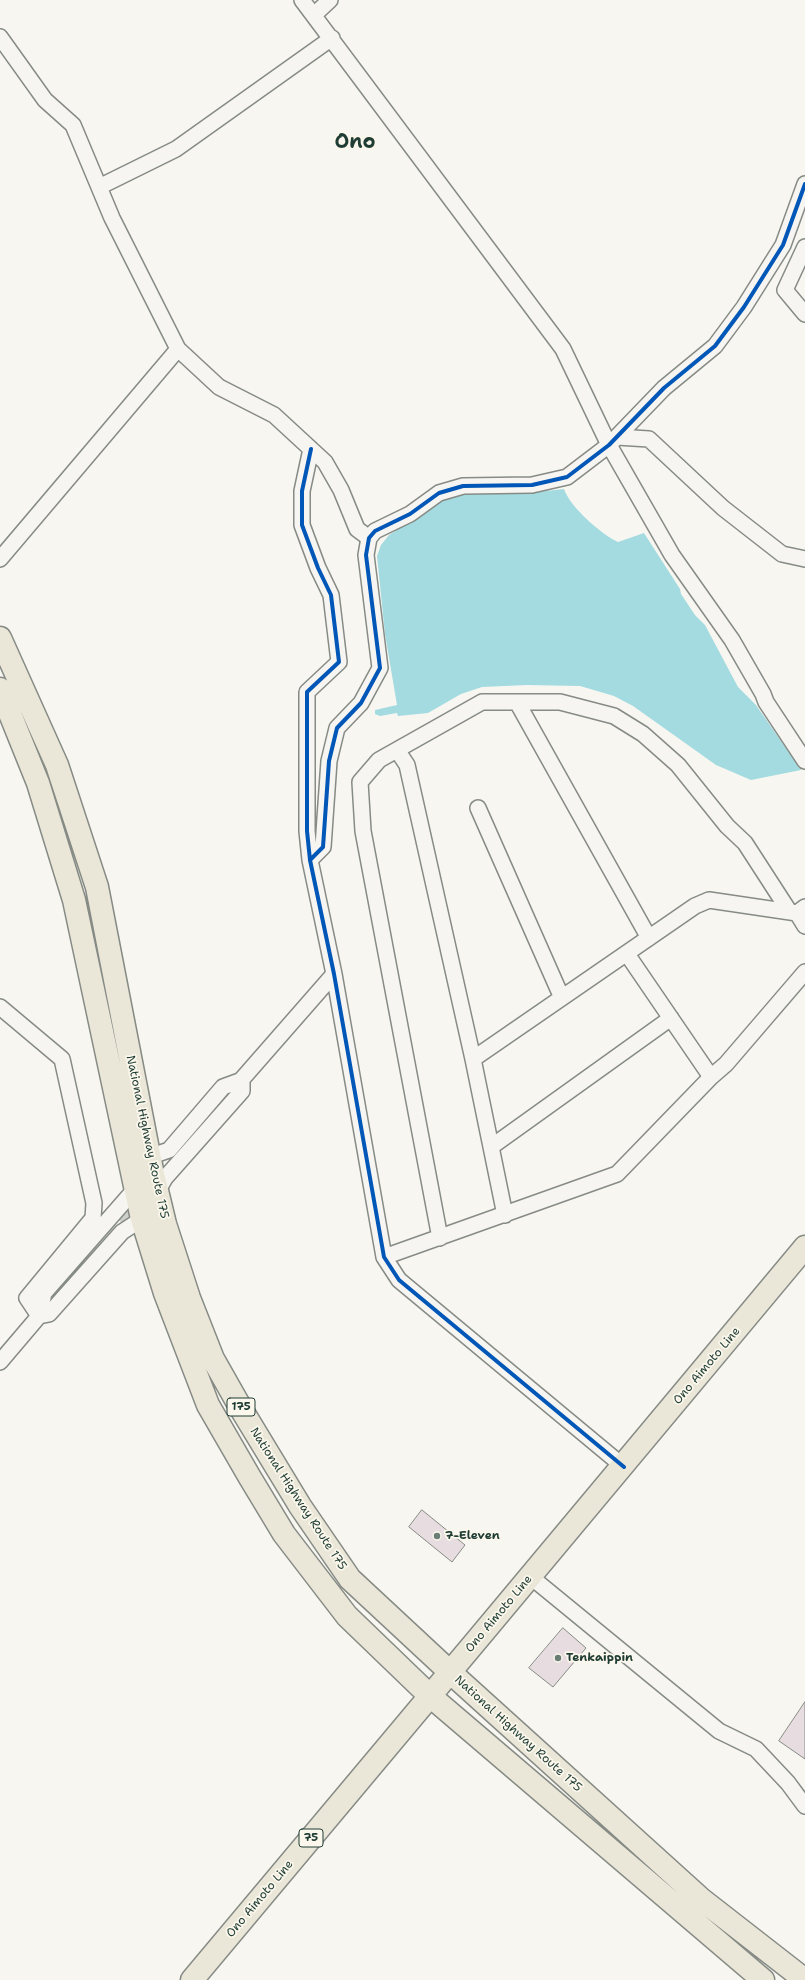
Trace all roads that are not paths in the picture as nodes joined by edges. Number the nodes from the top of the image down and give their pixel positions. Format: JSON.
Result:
{"nodes":[{"id":1,"x":302,"y":0,"type":"edge"},
{"id":2,"x":330,"y":0,"type":"edge"},
{"id":3,"x":315,"y":14,"type":"junction"},
{"id":4,"x":0,"y":37,"type":"edge"},
{"id":5,"x":332,"y":38,"type":"junction"},
{"id":6,"x":805,"y":184,"type":"edge"},
{"id":7,"x":100,"y":187,"type":"junction"},
{"id":8,"x":805,"y":247,"type":"edge"},
{"id":9,"x":805,"y":314,"type":"edge"},
{"id":10,"x":178,"y":349,"type":"junction"},
{"id":11,"x":613,"y":441,"type":"junction"},
{"id":12,"x":312,"y":449,"type":"junction"},
{"id":13,"x":42,"y":510,"type":"junction"},
{"id":14,"x":369,"y":538,"type":"junction"},
{"id":15,"x":0,"y":544,"type":"edge"},
{"id":16,"x":0,"y":559,"type":"edge"},
{"id":17,"x":805,"y":559,"type":"edge"},
{"id":18,"x":0,"y":571,"type":"edge"},
{"id":19,"x":0,"y":638,"type":"edge"},
{"id":20,"x":0,"y":689,"type":"edge"},
{"id":21,"x":517,"y":702,"type":"junction"},
{"id":22,"x":397,"y":750,"type":"junction"},
{"id":23,"x":805,"y":761,"type":"edge"},
{"id":24,"x":478,"y":808,"type":"dead end"},
{"id":25,"x":310,"y":860,"type":"junction"},
{"id":26,"x":797,"y":910,"type":"edge"},
{"id":27,"x":805,"y":926,"type":"edge"},
{"id":28,"x":649,"y":938,"type":"junction"},
{"id":29,"x":627,"y":954,"type":"junction"},
{"id":30,"x":805,"y":972,"type":"edge"},
{"id":31,"x":334,"y":974,"type":"junction"},
{"id":32,"x":562,"y":998,"type":"junction"},
{"id":33,"x":0,"y":1007,"type":"edge"},
{"id":34,"x":671,"y":1018,"type":"junction"},
{"id":35,"x":473,"y":1059,"type":"junction"},
{"id":36,"x":711,"y":1077,"type":"junction"},
{"id":37,"x":242,"y":1080,"type":"junction"},
{"id":38,"x":491,"y":1147,"type":"junction"},
{"id":39,"x":149,"y":1157,"type":"junction"},
{"id":40,"x":171,"y":1161,"type":"dead end"},
{"id":41,"x":136,"y":1188,"type":"junction"},
{"id":42,"x":157,"y":1192,"type":"junction"},
{"id":43,"x":505,"y":1215,"type":"junction"},
{"id":44,"x":142,"y":1219,"type":"junction"},
{"id":45,"x":120,"y":1221,"type":"tunnel mouth"},
{"id":46,"x":440,"y":1238,"type":"junction"},
{"id":47,"x":805,"y":1247,"type":"edge"},
{"id":48,"x":384,"y":1257,"type":"junction"},
{"id":49,"x":39,"y":1316,"type":"junction"},
{"id":50,"x":0,"y":1362,"type":"edge"},
{"id":51,"x":624,"y":1467,"type":"junction"},
{"id":52,"x":531,"y":1577,"type":"junction"},
{"id":53,"x":450,"y":1672,"type":"junction"},
{"id":54,"x":429,"y":1695,"type":"junction"},
{"id":55,"x":805,"y":1806,"type":"edge"},
{"id":56,"x":192,"y":1980,"type":"edge"},
{"id":57,"x":763,"y":1980,"type":"edge"},
{"id":58,"x":805,"y":1980,"type":"edge"}],
"edges":[{"from":1,"to":3,"type":"street"},
{"from":2,"to":3,"type":"street"},
{"from":3,"to":5,"type":"street"},
{"from":4,"to":7,"type":"street"},
{"from":5,"to":7,"type":"street"},
{"from":5,"to":11,"type":"street"},
{"from":6,"to":11,"type":"street"},
{"from":7,"to":10,"type":"street"},
{"from":8,"to":9,"type":"street"},
{"from":10,"to":12,"type":"street"},
{"from":10,"to":13,"type":"street"},
{"from":11,"to":14,"type":"street"},
{"from":11,"to":17,"type":"street"},
{"from":11,"to":23,"type":"street"},
{"from":12,"to":14,"type":"street"},
{"from":12,"to":25,"type":"street"},
{"from":13,"to":15,"type":"street"},
{"from":13,"to":16,"type":"street"},
{"from":13,"to":18,"type":"street"},
{"from":14,"to":25,"type":"street"},
{"from":19,"to":39,"type":"main road","name":"National Highway Route 175","number":"175"},
{"from":20,"to":41,"type":"main road","name":"National Highway Route 175","number":"175"},
{"from":21,"to":22,"type":"street"},
{"from":21,"to":26,"type":"street"},
{"from":21,"to":28,"type":"street"},
{"from":22,"to":35,"type":"street"},
{"from":22,"to":46,"type":"street"},
{"from":24,"to":32,"type":"street"},
{"from":25,"to":31,"type":"street"},
{"from":26,"to":27,"type":"street"},
{"from":26,"to":28,"type":"street"},
{"from":28,"to":29,"type":"street"},
{"from":29,"to":32,"type":"street"},
{"from":29,"to":34,"type":"street"},
{"from":30,"to":36,"type":"street"},
{"from":31,"to":37,"type":"street"},
{"from":31,"to":48,"type":"street"},
{"from":32,"to":35,"type":"street"},
{"from":33,"to":49,"type":"street"},
{"from":34,"to":36,"type":"street"},
{"from":34,"to":38,"type":"street"},
{"from":35,"to":38,"type":"street"},
{"from":36,"to":43,"type":"street"},
{"from":37,"to":39,"type":"street"},
{"from":37,"to":40,"type":"street"},
{"from":37,"to":42,"type":"street"},
{"from":38,"to":43,"type":"street"},
{"from":39,"to":42,"type":"main road","name":"National Highway Route 175","number":"175"},
{"from":41,"to":44,"type":"main road","name":"National Highway Route 175","number":"175"},
{"from":41,"to":49,"type":"street"},
{"from":42,"to":53,"type":"main road","name":"National Highway Route 175","number":"175"},
{"from":43,"to":46,"type":"street"},
{"from":44,"to":49,"type":"street"},
{"from":44,"to":54,"type":"main road","name":"National Highway Route 175","number":"175"},
{"from":45,"to":49,"type":"street"},
{"from":46,"to":48,"type":"street"},
{"from":47,"to":51,"type":"main road","name":"Ono Aimoto Line","number":"75"},
{"from":48,"to":51,"type":"street"},
{"from":49,"to":50,"type":"street"},
{"from":51,"to":52,"type":"main road","name":"Ono Aimoto Line","number":"75"},
{"from":52,"to":53,"type":"main road","name":"Ono Aimoto Line","number":"75"},
{"from":52,"to":55,"type":"street"},
{"from":53,"to":54,"type":"main road","name":"Ono Aimoto Line","number":"75"},
{"from":53,"to":58,"type":"main road","name":"National Highway Route 175","number":"175"},
{"from":54,"to":56,"type":"main road","name":"Ono Aimoto Line","number":"75"},
{"from":54,"to":57,"type":"main road","name":"National Highway Route 175","number":"175"}]}
